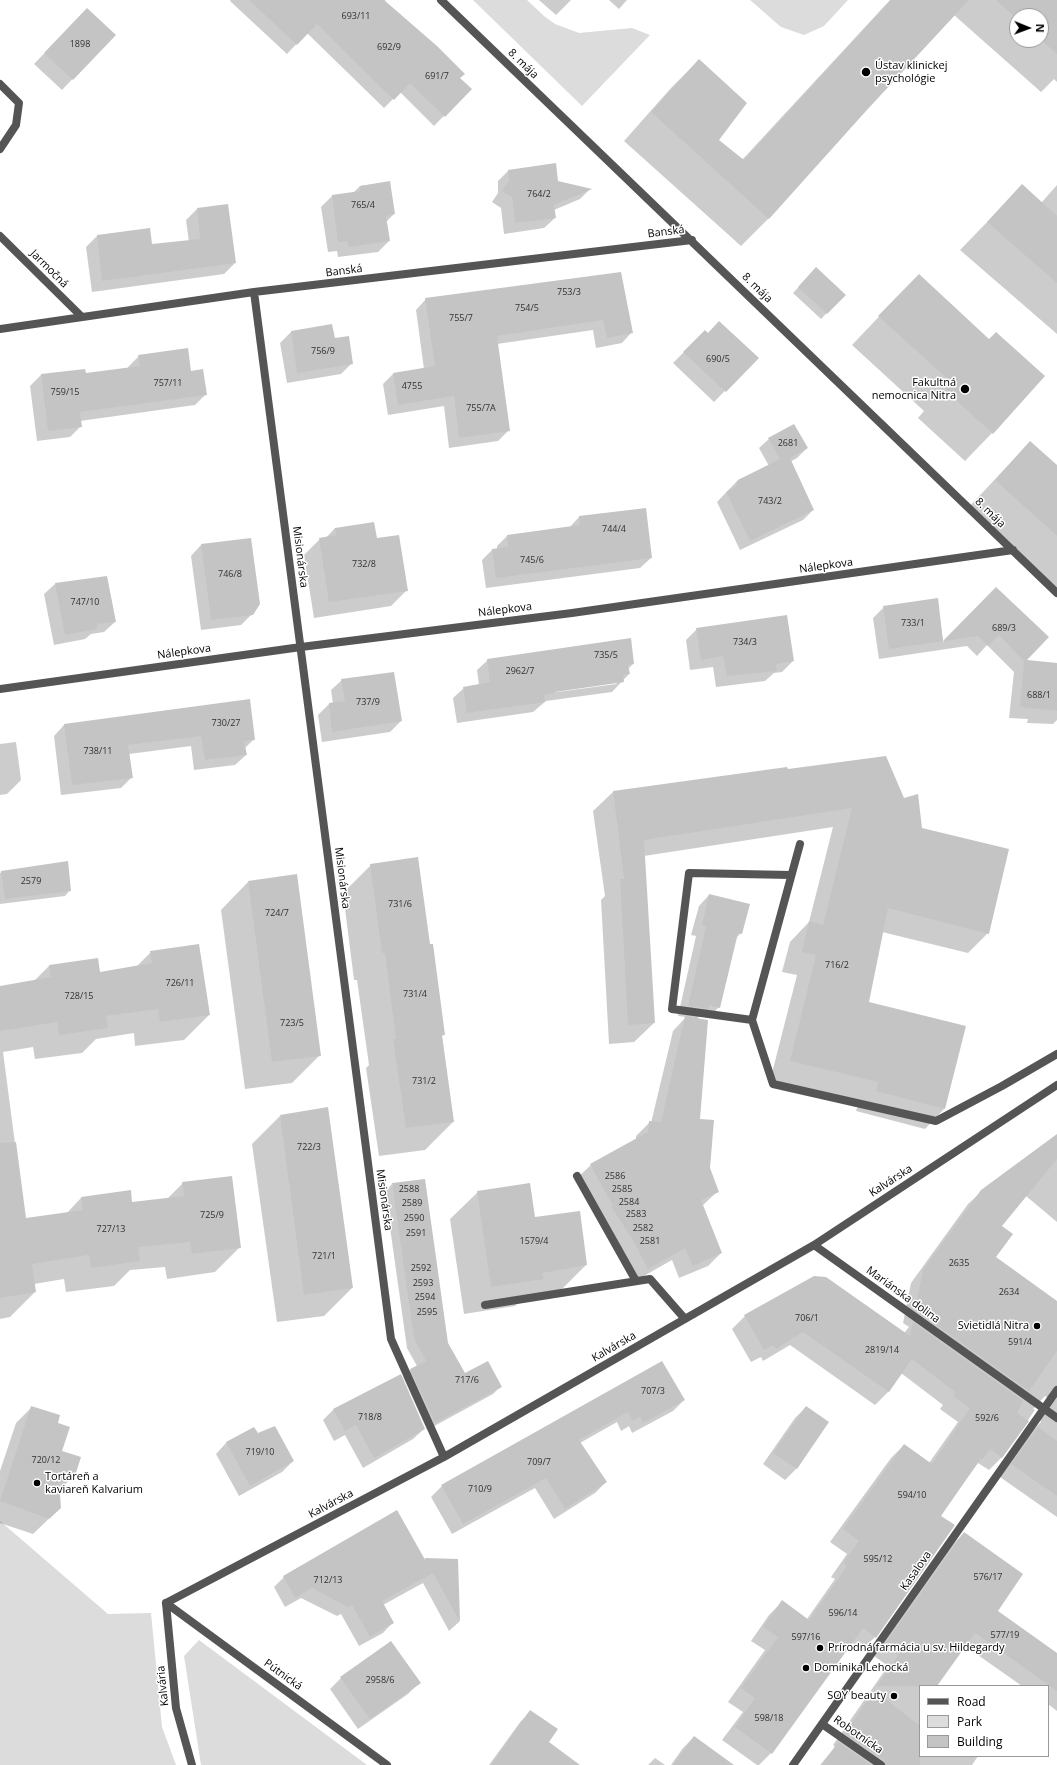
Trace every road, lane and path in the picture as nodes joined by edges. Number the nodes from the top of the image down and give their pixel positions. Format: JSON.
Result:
{"nodes":[{"id":1,"x":441,"y":0,"type":"edge"},
{"id":2,"x":0,"y":84,"type":"edge"},
{"id":3,"x":0,"y":149,"type":"edge"},
{"id":4,"x":0,"y":236,"type":"edge"},
{"id":5,"x":692,"y":240,"type":"junction"},
{"id":6,"x":254,"y":292,"type":"junction"},
{"id":7,"x":82,"y":317,"type":"junction"},
{"id":8,"x":0,"y":329,"type":"edge"},
{"id":9,"x":1013,"y":550,"type":"junction"},
{"id":10,"x":1057,"y":593,"type":"edge"},
{"id":11,"x":301,"y":647,"type":"junction"},
{"id":12,"x":0,"y":688,"type":"edge"},
{"id":13,"x":800,"y":844,"type":"dead end"},
{"id":14,"x":791,"y":875,"type":"junction"},
{"id":15,"x":752,"y":1020,"type":"junction"},
{"id":16,"x":1057,"y":1054,"type":"edge"},
{"id":17,"x":1057,"y":1085,"type":"edge"},
{"id":18,"x":577,"y":1176,"type":"dead end"},
{"id":19,"x":814,"y":1245,"type":"junction"},
{"id":20,"x":636,"y":1281,"type":"junction"},
{"id":21,"x":485,"y":1305,"type":"dead end"},
{"id":22,"x":685,"y":1319,"type":"junction"},
{"id":23,"x":1057,"y":1390,"type":"edge"},
{"id":24,"x":1044,"y":1409,"type":"junction"},
{"id":25,"x":1057,"y":1418,"type":"edge"},
{"id":26,"x":444,"y":1457,"type":"junction"},
{"id":27,"x":166,"y":1603,"type":"junction"},
{"id":28,"x":822,"y":1724,"type":"junction"},
{"id":29,"x":192,"y":1765,"type":"edge"},
{"id":30,"x":387,"y":1765,"type":"edge"},
{"id":31,"x":793,"y":1765,"type":"edge"},
{"id":32,"x":881,"y":1765,"type":"edge"}],
"edges":[{"from":1,"to":5,"type":"street","name":"8. mája"},
{"from":2,"to":3,"type":"street"},
{"from":4,"to":7,"type":"street","name":"Jarmočná"},
{"from":5,"to":6,"type":"street","name":"Banská"},
{"from":5,"to":9,"type":"street","name":"8. mája"},
{"from":6,"to":7,"type":"street","name":"Banská"},
{"from":6,"to":11,"type":"street","name":"Misionárska"},
{"from":7,"to":8,"type":"street","name":"Banská"},
{"from":9,"to":10,"type":"street","name":"8. mája"},
{"from":9,"to":11,"type":"street","name":"Nálepkova"},
{"from":11,"to":12,"type":"street","name":"Nálepkova"},
{"from":11,"to":26,"type":"street","name":"Misionárska"},
{"from":13,"to":14,"type":"street"},
{"from":14,"to":15,"type":"street"},
{"from":14,"to":15,"type":"street"},
{"from":15,"to":16,"type":"street"},
{"from":17,"to":19,"type":"street","name":"Kalvárska"},
{"from":18,"to":20,"type":"street"},
{"from":19,"to":22,"type":"street","name":"Kalvárska"},
{"from":19,"to":24,"type":"street","name":"Mariánska dolina"},
{"from":20,"to":21,"type":"street"},
{"from":20,"to":22,"type":"street"},
{"from":22,"to":26,"type":"street","name":"Kalvárska"},
{"from":23,"to":24,"type":"street","name":"Kasalova"},
{"from":24,"to":25,"type":"street","name":"Mariánska dolina"},
{"from":24,"to":28,"type":"street","name":"Kasalova"},
{"from":26,"to":27,"type":"street","name":"Kalvárska"},
{"from":27,"to":29,"type":"street","name":"Kalvária"},
{"from":27,"to":30,"type":"street","name":"Pútnická"},
{"from":28,"to":31,"type":"street","name":"Kasalova"},
{"from":28,"to":32,"type":"street","name":"Robotnícka"}]}
